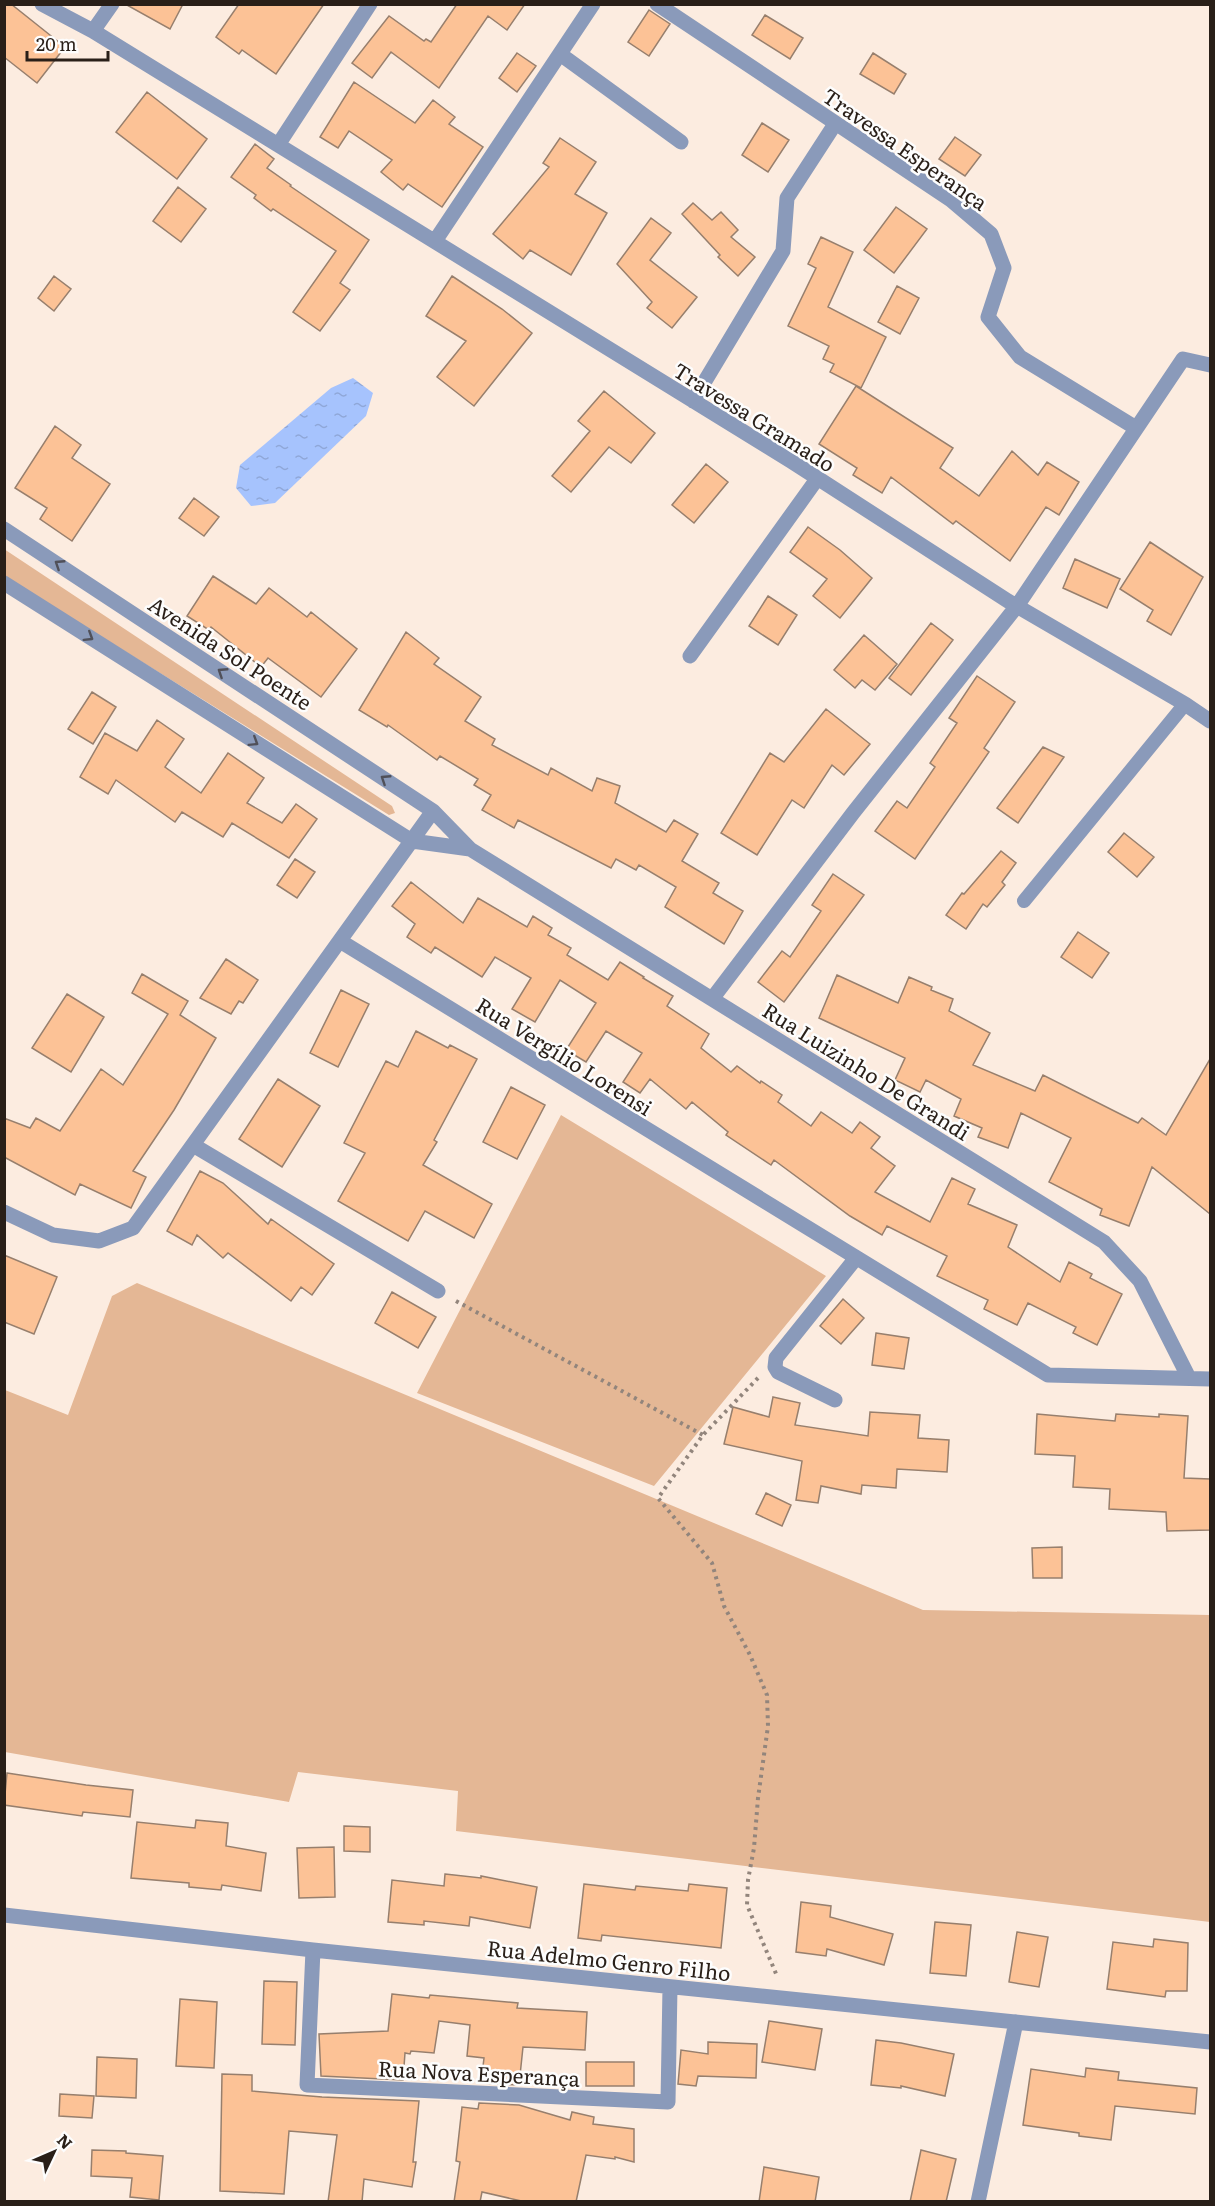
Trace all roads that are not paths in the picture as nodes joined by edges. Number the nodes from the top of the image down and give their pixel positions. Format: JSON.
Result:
{"nodes":[{"id":1,"x":42,"y":4,"type":"edge"},
{"id":2,"x":112,"y":4,"type":"edge"},
{"id":3,"x":370,"y":4,"type":"edge"},
{"id":4,"x":593,"y":4,"type":"edge"},
{"id":5,"x":657,"y":4,"type":"edge"},
{"id":6,"x":93,"y":31,"type":"junction"},
{"id":7,"x":560,"y":54,"type":"junction"},
{"id":8,"x":835,"y":124,"type":"junction"},
{"id":9,"x":681,"y":142,"type":"dead end"},
{"id":10,"x":278,"y":146,"type":"junction"},
{"id":11,"x":435,"y":241,"type":"junction"},
{"id":12,"x":1210,"y":365,"type":"edge"},
{"id":13,"x":693,"y":401,"type":"junction"},
{"id":14,"x":1136,"y":428,"type":"junction"},
{"id":15,"x":817,"y":479,"type":"junction"},
{"id":16,"x":4,"y":529,"type":"edge"},
{"id":17,"x":4,"y":584,"type":"edge"},
{"id":18,"x":1017,"y":606,"type":"junction"},
{"id":19,"x":690,"y":656,"type":"dead end"},
{"id":20,"x":1185,"y":704,"type":"junction"},
{"id":21,"x":1210,"y":721,"type":"edge"},
{"id":22,"x":434,"y":811,"type":"junction"},
{"id":23,"x":412,"y":841,"type":"junction"},
{"id":24,"x":471,"y":849,"type":"junction"},
{"id":25,"x":1024,"y":901,"type":"dead end"},
{"id":26,"x":340,"y":941,"type":"junction"},
{"id":27,"x":712,"y":999,"type":"junction"},
{"id":28,"x":193,"y":1144,"type":"junction"},
{"id":29,"x":4,"y":1212,"type":"edge"},
{"id":30,"x":856,"y":1258,"type":"junction"},
{"id":31,"x":438,"y":1291,"type":"road end"},
{"id":32,"x":1189,"y":1378,"type":"junction"},
{"id":33,"x":1210,"y":1379,"type":"edge"},
{"id":34,"x":835,"y":1400,"type":"dead end"},
{"id":35,"x":4,"y":1915,"type":"edge"},
{"id":36,"x":313,"y":1950,"type":"junction"},
{"id":37,"x":670,"y":1987,"type":"junction"},
{"id":38,"x":1016,"y":2022,"type":"junction"},
{"id":39,"x":1210,"y":2042,"type":"edge"},
{"id":40,"x":978,"y":2202,"type":"edge"}],
"edges":[{"from":1,"to":6,"type":"street","name":"Travessa Gramado"},
{"from":2,"to":6,"type":"street"},
{"from":3,"to":10,"type":"street"},
{"from":4,"to":7,"type":"street"},
{"from":5,"to":8,"type":"street","name":"Travessa Esperança"},
{"from":6,"to":10,"type":"street","name":"Travessa Gramado"},
{"from":7,"to":9,"type":"street"},
{"from":7,"to":11,"type":"street"},
{"from":8,"to":13,"type":"street"},
{"from":8,"to":14,"type":"street","name":"Travessa Esperança"},
{"from":10,"to":11,"type":"street","name":"Travessa Gramado"},
{"from":11,"to":13,"type":"street","name":"Travessa Gramado"},
{"from":12,"to":14,"type":"street"},
{"from":13,"to":15,"type":"street","name":"Travessa Gramado"},
{"from":14,"to":18,"type":"street"},
{"from":15,"to":18,"type":"street","name":"Travessa Gramado"},
{"from":15,"to":19,"type":"street"},
{"from":22,"to":16,"type":"street","name":"Avenida Sol Poente","one_way":true},
{"from":17,"to":23,"type":"street","one_way":true},
{"from":18,"to":20,"type":"street","name":"Travessa Gramado"},
{"from":18,"to":27,"type":"street"},
{"from":20,"to":21,"type":"street","name":"Travessa Gramado"},
{"from":20,"to":25,"type":"lane"},
{"from":22,"to":23,"type":"street"},
{"from":22,"to":24,"type":"street","name":"Rua Luizinho De Grandi"},
{"from":23,"to":24,"type":"street","name":"Rua Luizinho De Grandi"},
{"from":23,"to":26,"type":"street"},
{"from":24,"to":27,"type":"street","name":"Rua Luizinho De Grandi"},
{"from":26,"to":28,"type":"street"},
{"from":26,"to":30,"type":"street","name":"Rua Vergílio Lorensi"},
{"from":27,"to":32,"type":"street","name":"Rua Luizinho De Grandi"},
{"from":28,"to":29,"type":"street"},
{"from":28,"to":31,"type":"street"},
{"from":30,"to":32,"type":"street","name":"Rua Vergílio Lorensi"},
{"from":30,"to":34,"type":"street"},
{"from":32,"to":33,"type":"street","name":"Rua Vergílio Lorensi"},
{"from":35,"to":36,"type":"street","name":"Rua Adelmo Genro Filho"},
{"from":36,"to":37,"type":"street","name":"Rua Adelmo Genro Filho"},
{"from":36,"to":37,"type":"street","name":"Rua Nova Esperança"},
{"from":37,"to":38,"type":"street","name":"Rua Adelmo Genro Filho"},
{"from":38,"to":39,"type":"street","name":"Rua Adelmo Genro Filho"},
{"from":38,"to":40,"type":"street"}]}
